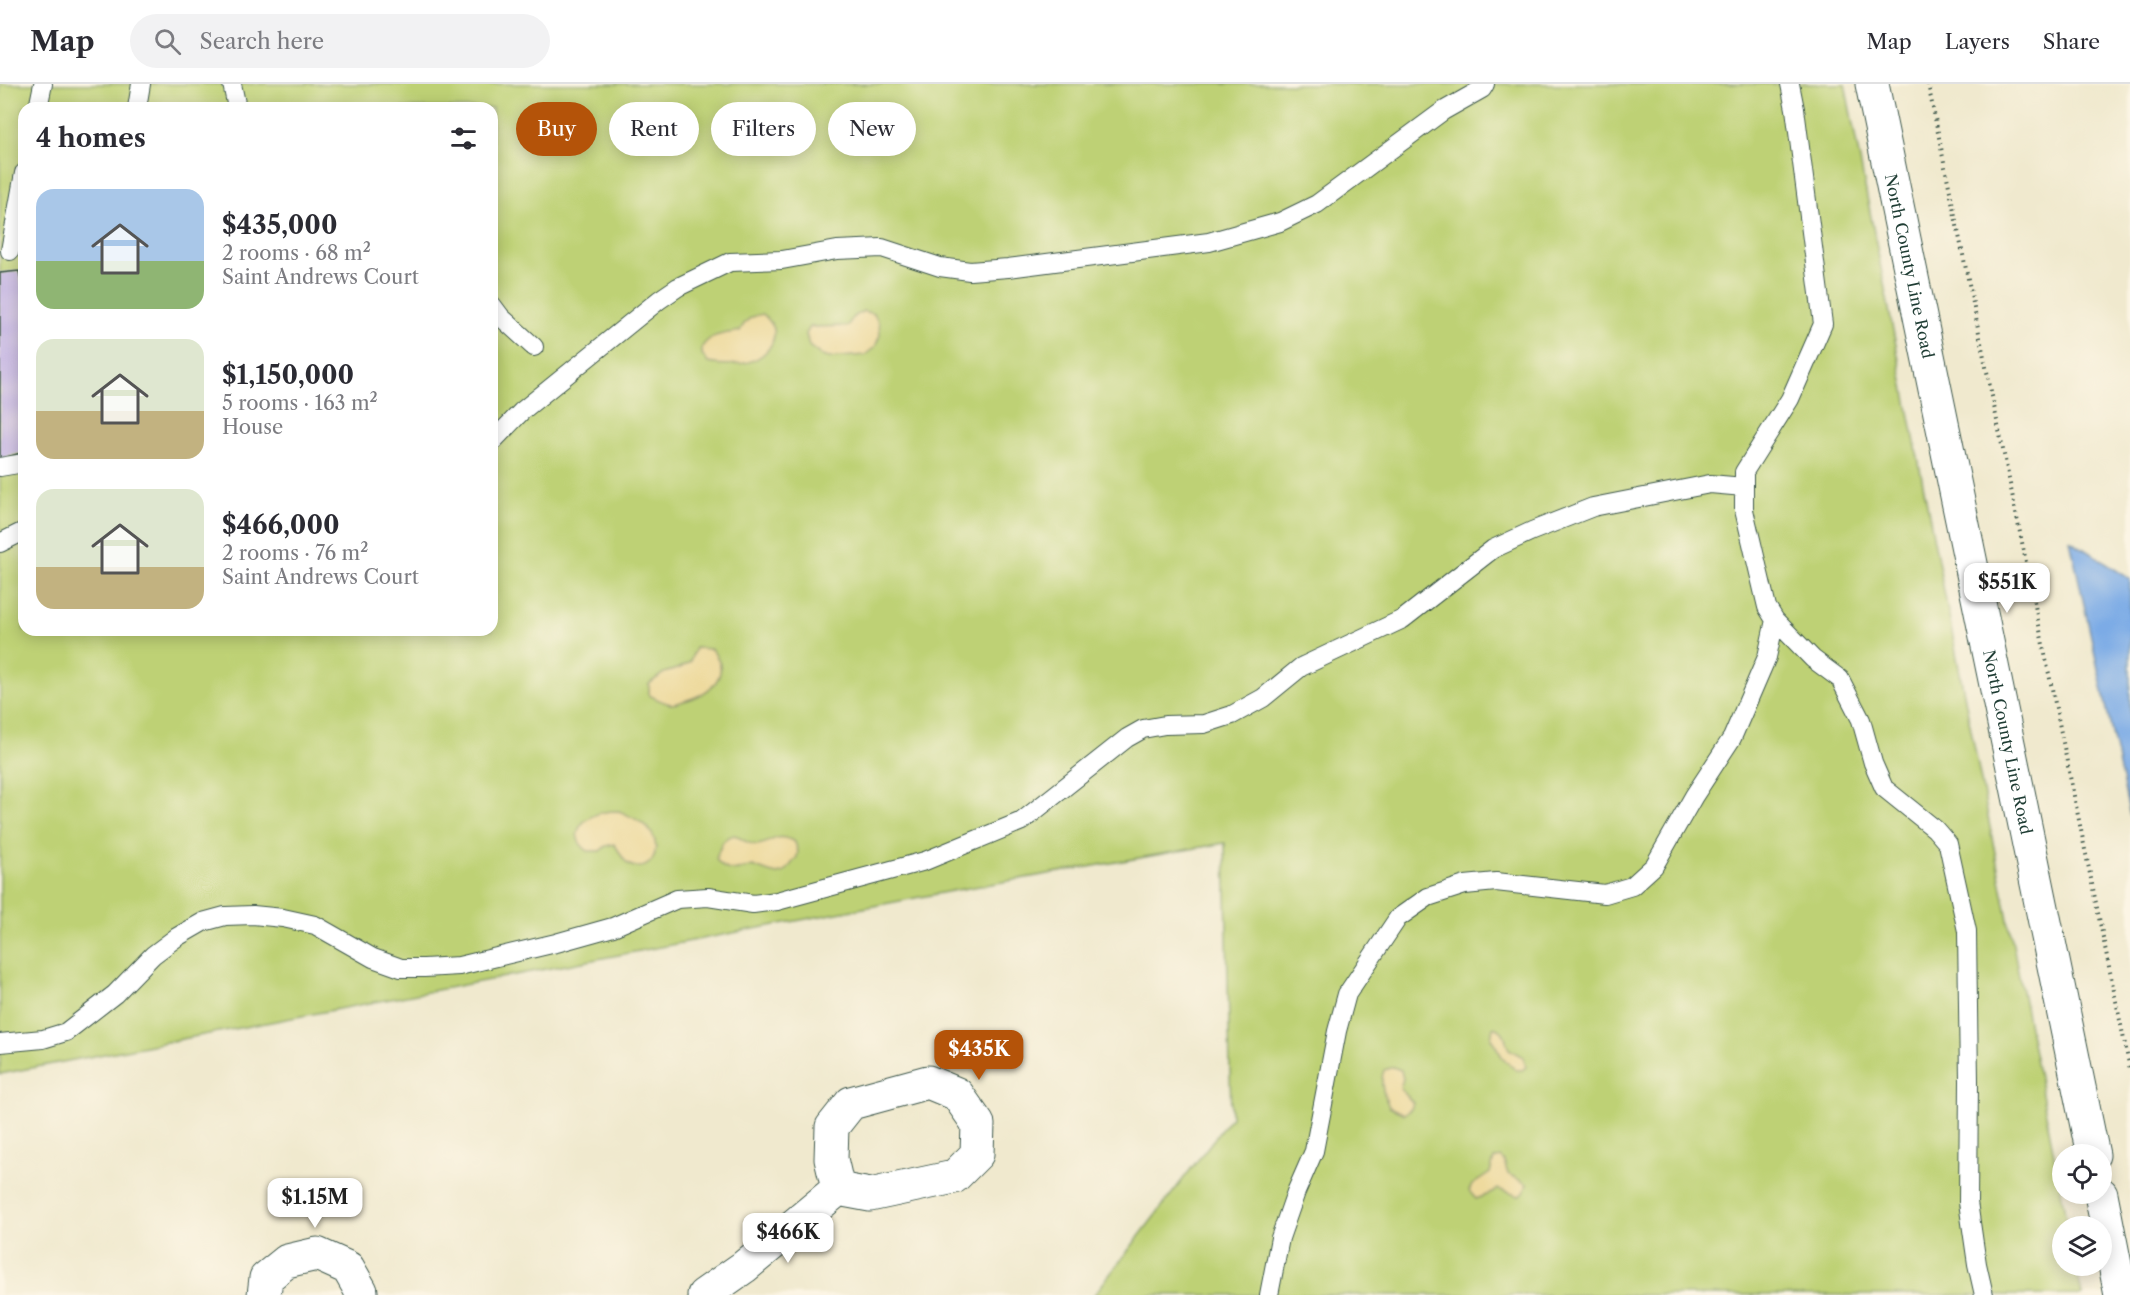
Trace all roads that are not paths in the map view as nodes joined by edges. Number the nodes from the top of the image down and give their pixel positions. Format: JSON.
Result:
{"nodes":[{"id":1,"x":43,"y":84,"type":"edge"},
{"id":2,"x":141,"y":84,"type":"edge"},
{"id":3,"x":232,"y":84,"type":"edge"},
{"id":4,"x":1485,"y":84,"type":"edge"},
{"id":5,"x":1790,"y":84,"type":"edge"},
{"id":6,"x":1872,"y":84,"type":"edge"},
{"id":7,"x":39,"y":102,"type":"edge"},
{"id":8,"x":138,"y":102,"type":"edge"},
{"id":9,"x":236,"y":102,"type":"edge"},
{"id":10,"x":18,"y":209,"type":"edge"},
{"id":11,"x":11,"y":251,"type":"edge"},
{"id":12,"x":498,"y":312,"type":"edge"},
{"id":13,"x":534,"y":347,"type":"dead end"},
{"id":14,"x":498,"y":436,"type":"edge"},
{"id":15,"x":18,"y":464,"type":"edge"},
{"id":16,"x":0,"y":467,"type":"edge"},
{"id":17,"x":1744,"y":487,"type":"junction"},
{"id":18,"x":18,"y":534,"type":"edge"},
{"id":19,"x":0,"y":543,"type":"edge"},
{"id":20,"x":1775,"y":620,"type":"junction"},
{"id":21,"x":0,"y":1043,"type":"edge"},
{"id":22,"x":2090,"y":1144,"type":"edge"},
{"id":23,"x":838,"y":1189,"type":"junction"},
{"id":24,"x":2103,"y":1204,"type":"edge"},
{"id":25,"x":264,"y":1295,"type":"edge"},
{"id":26,"x":361,"y":1295,"type":"edge"},
{"id":27,"x":704,"y":1295,"type":"edge"},
{"id":28,"x":1269,"y":1295,"type":"edge"},
{"id":29,"x":1984,"y":1295,"type":"edge"},
{"id":30,"x":2121,"y":1295,"type":"edge"}],
"edges":[{"from":1,"to":7,"type":"lane"},
{"from":2,"to":8,"type":"lane"},
{"from":3,"to":9,"type":"lane"},
{"from":4,"to":14,"type":"lane"},
{"from":5,"to":17,"type":"lane"},
{"from":6,"to":22,"type":"street","name":"North County Line Road"},
{"from":10,"to":11,"type":"lane"},
{"from":12,"to":13,"type":"lane"},
{"from":15,"to":16,"type":"lane"},
{"from":17,"to":20,"type":"lane"},
{"from":17,"to":21,"type":"lane"},
{"from":18,"to":19,"type":"lane"},
{"from":20,"to":28,"type":"lane"},
{"from":20,"to":29,"type":"lane"},
{"from":23,"to":23,"type":"street"},
{"from":23,"to":27,"type":"street"},
{"from":24,"to":30,"type":"street"},
{"from":25,"to":26,"type":"street"}]}
